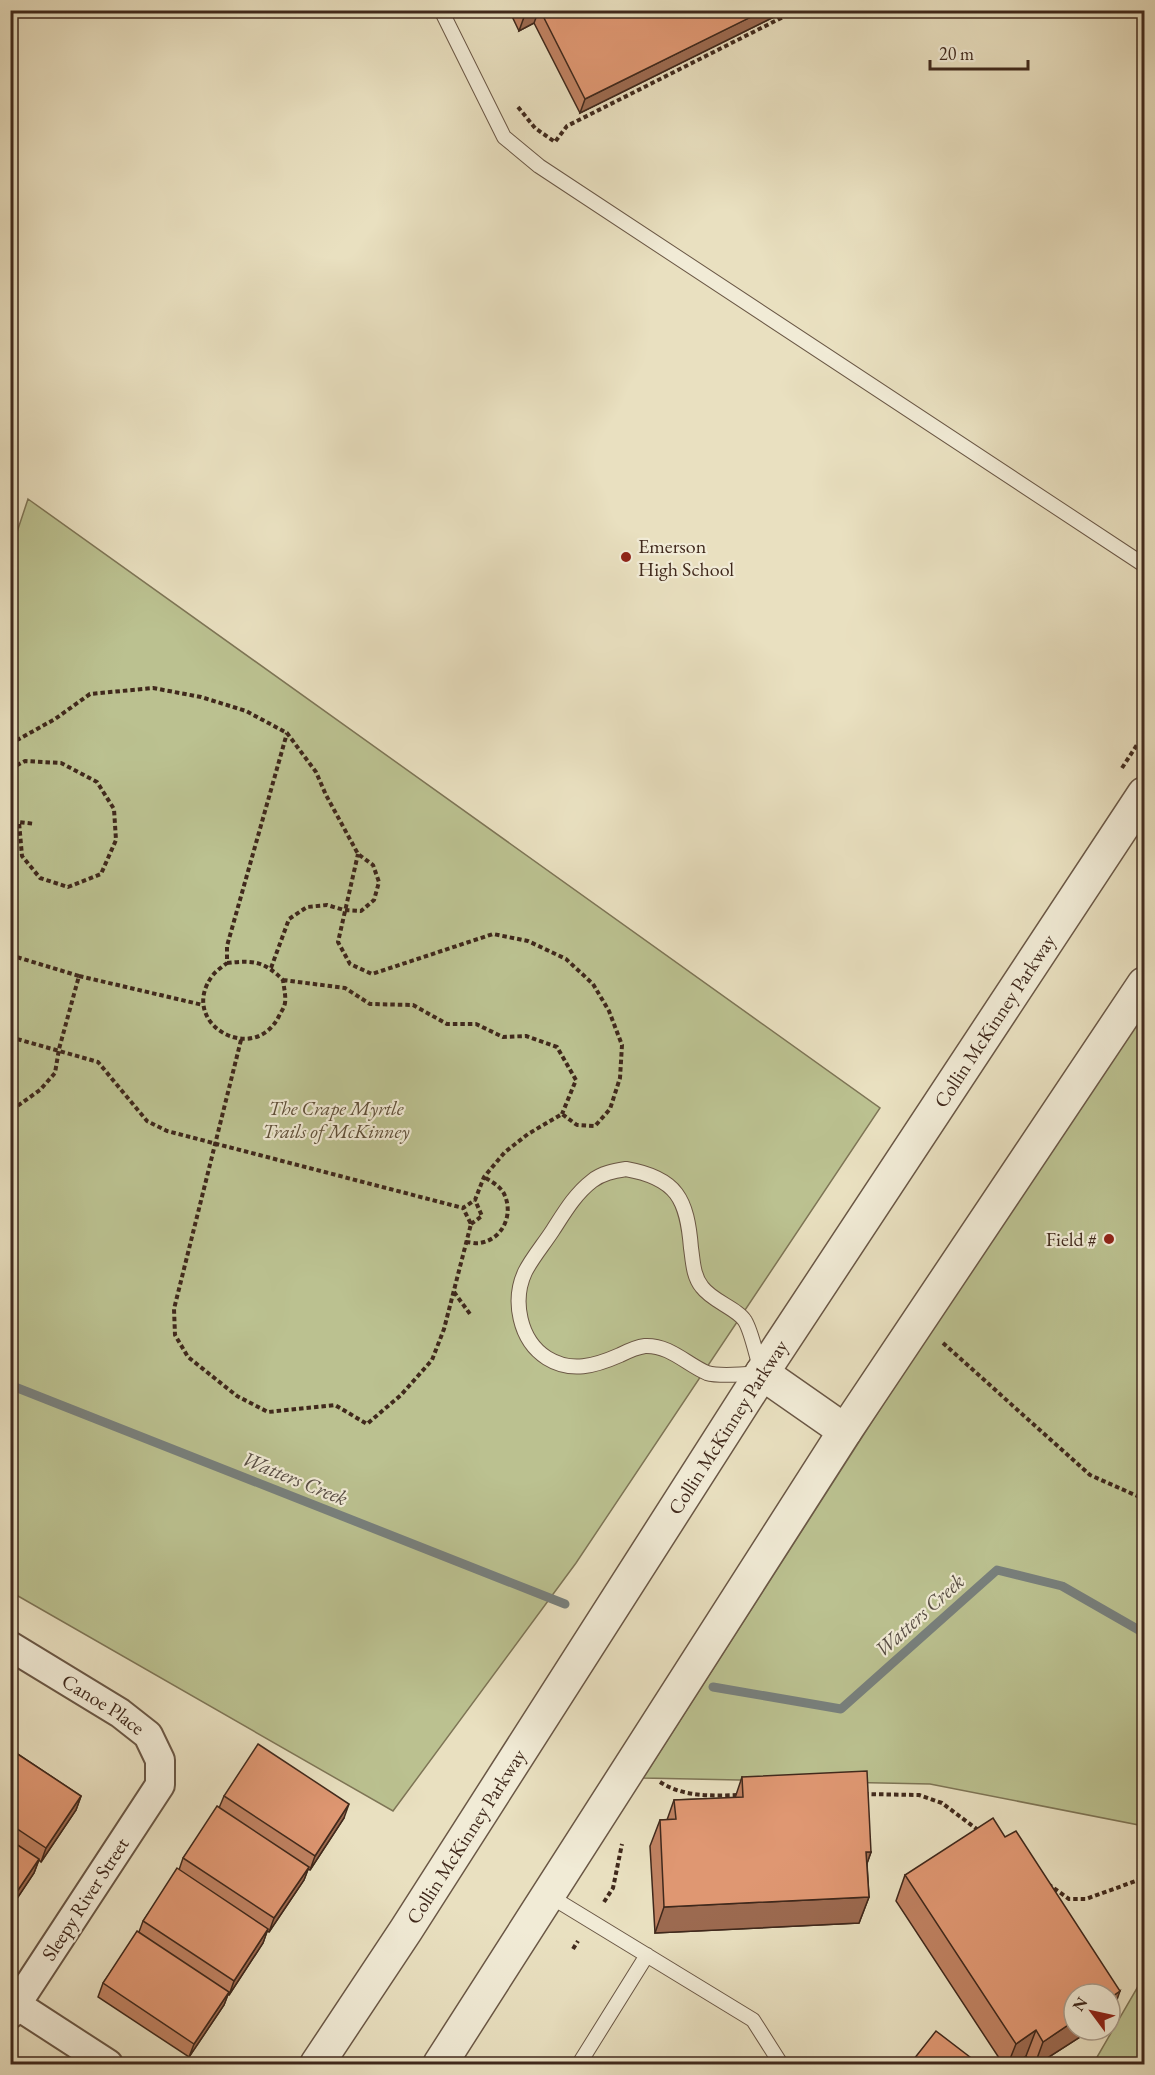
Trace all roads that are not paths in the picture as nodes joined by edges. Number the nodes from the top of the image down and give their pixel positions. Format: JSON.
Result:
{"nodes":[{"id":1,"x":441,"y":10,"type":"edge"},
{"id":2,"x":1144,"y":565,"type":"edge"},
{"id":3,"x":1144,"y":794,"type":"edge"},
{"id":4,"x":1144,"y":984,"type":"edge"},
{"id":5,"x":762,"y":1373,"type":"junction"},
{"id":6,"x":845,"y":1431,"type":"junction"},
{"id":7,"x":10,"y":1646,"type":"edge"},
{"id":8,"x":160,"y":1785,"type":"joint"},
{"id":9,"x":548,"y":1895,"type":"junction"},
{"id":10,"x":647,"y":1955,"type":"junction"},
{"id":11,"x":14,"y":2009,"type":"edge"},
{"id":12,"x":108,"y":2064,"type":"edge"},
{"id":13,"x":317,"y":2064,"type":"edge"},
{"id":14,"x":440,"y":2064,"type":"edge"},
{"id":15,"x":579,"y":2064,"type":"edge"},
{"id":16,"x":781,"y":2064,"type":"edge"}],
"edges":[{"from":1,"to":2,"type":"lane"},
{"from":3,"to":5,"type":"street","name":"Collin McKinney Parkway"},
{"from":4,"to":6,"type":"street"},
{"from":5,"to":5,"type":"lane"},
{"from":5,"to":6,"type":"street"},
{"from":5,"to":13,"type":"street","name":"Collin McKinney Parkway"},
{"from":6,"to":9,"type":"street"},
{"from":7,"to":8,"type":"street","name":"Canoe Place"},
{"from":8,"to":11,"type":"street","name":"Sleepy River Street"},
{"from":9,"to":10,"type":"lane"},
{"from":9,"to":14,"type":"street"},
{"from":10,"to":15,"type":"lane"},
{"from":10,"to":16,"type":"lane"},
{"from":11,"to":12,"type":"street"}]}
